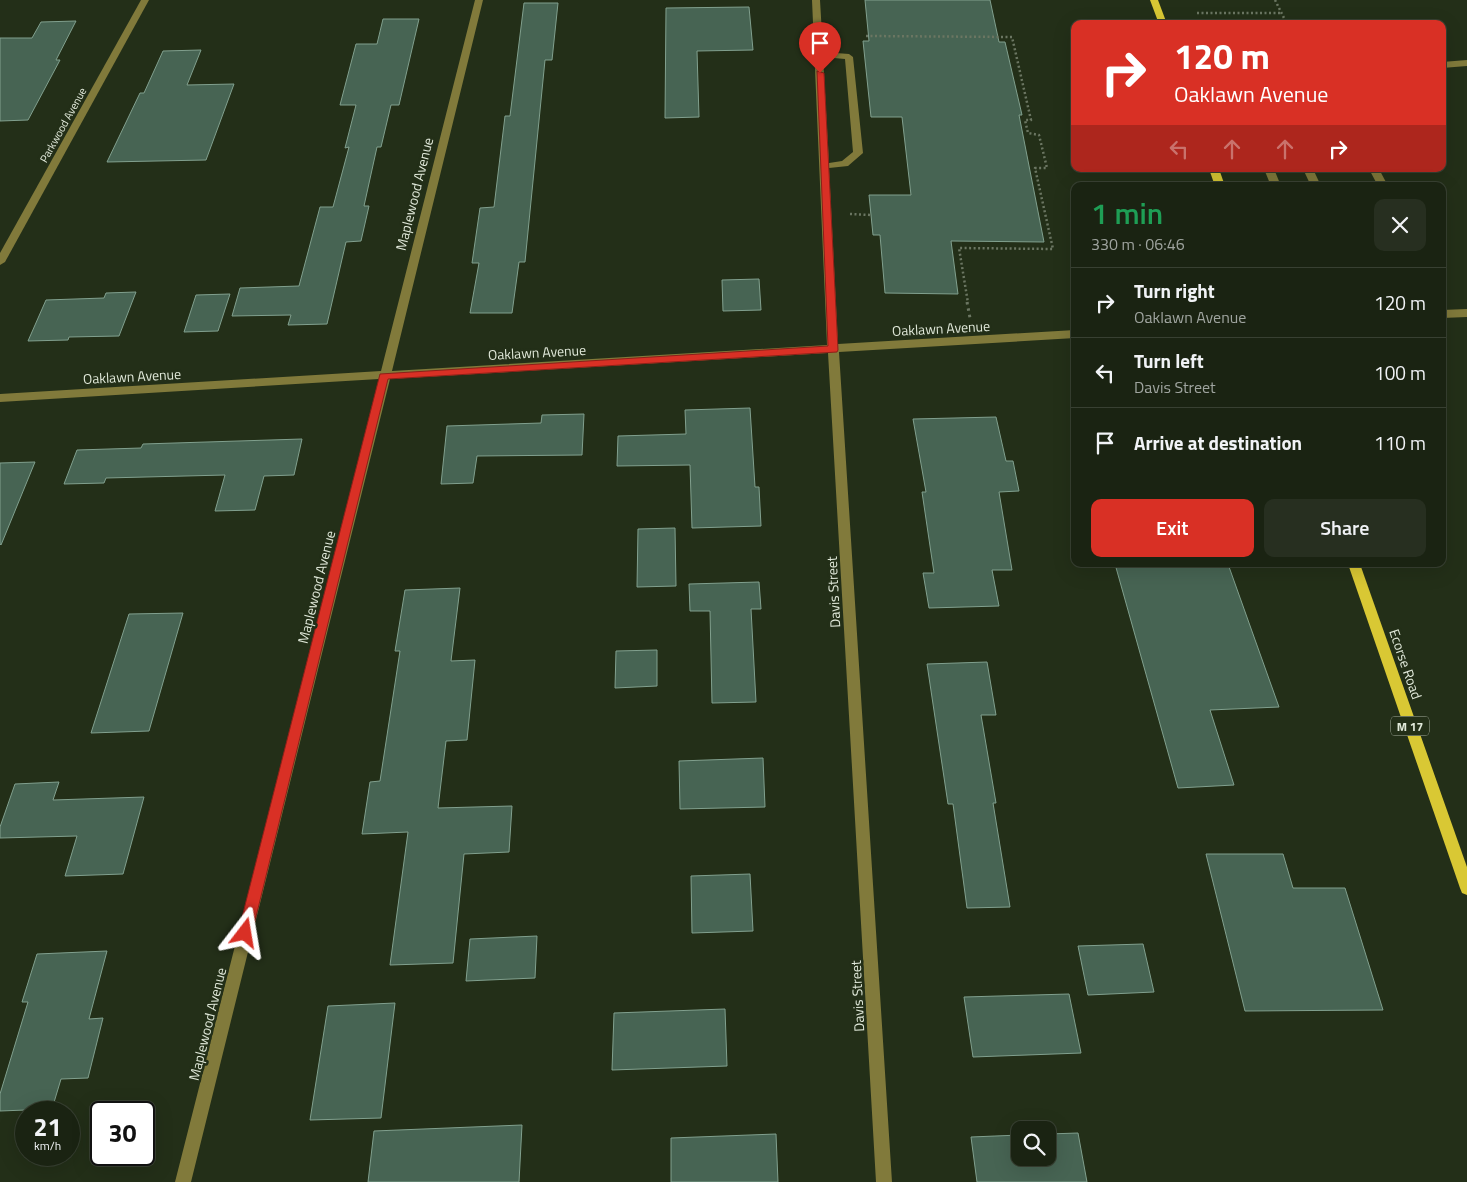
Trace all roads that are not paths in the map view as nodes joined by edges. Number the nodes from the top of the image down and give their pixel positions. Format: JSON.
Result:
{"nodes":[{"id":1,"x":145,"y":0,"type":"edge"},
{"id":2,"x":479,"y":0,"type":"edge"},
{"id":3,"x":816,"y":0,"type":"edge"},
{"id":4,"x":1154,"y":0,"type":"edge"},
{"id":5,"x":1162,"y":20,"type":"edge"},
{"id":6,"x":819,"y":54,"type":"junction"},
{"id":7,"x":1467,"y":64,"type":"edge"},
{"id":8,"x":1446,"y":65,"type":"edge"},
{"id":9,"x":824,"y":166,"type":"junction"},
{"id":10,"x":0,"y":262,"type":"edge"},
{"id":11,"x":1467,"y":313,"type":"edge"},
{"id":12,"x":1446,"y":314,"type":"edge"},
{"id":13,"x":1071,"y":334,"type":"edge"},
{"id":14,"x":834,"y":350,"type":"junction"},
{"id":15,"x":384,"y":376,"type":"junction"},
{"id":16,"x":0,"y":398,"type":"edge"},
{"id":17,"x":1355,"y":567,"type":"edge"},
{"id":18,"x":1467,"y":888,"type":"edge"},
{"id":19,"x":183,"y":1182,"type":"edge"},
{"id":20,"x":884,"y":1182,"type":"edge"}],
"edges":[{"from":1,"to":10,"type":"street","name":"Parkwood Avenue"},
{"from":2,"to":15,"type":"street","name":"Maplewood Avenue"},
{"from":3,"to":6,"type":"street","name":"Davis Street"},
{"from":4,"to":5,"type":"main road"},
{"from":6,"to":9,"type":"street","name":"Davis Street"},
{"from":6,"to":9,"type":"street"},
{"from":7,"to":8,"type":"street"},
{"from":9,"to":14,"type":"street","name":"Davis Street"},
{"from":11,"to":12,"type":"street"},
{"from":13,"to":14,"type":"street","name":"Oaklawn Avenue"},
{"from":14,"to":15,"type":"street","name":"Oaklawn Avenue"},
{"from":14,"to":20,"type":"street","name":"Davis Street"},
{"from":15,"to":16,"type":"street","name":"Oaklawn Avenue"},
{"from":15,"to":19,"type":"street","name":"Maplewood Avenue"},
{"from":17,"to":18,"type":"main road","name":"Ecorse Road","number":"M 17"}]}
